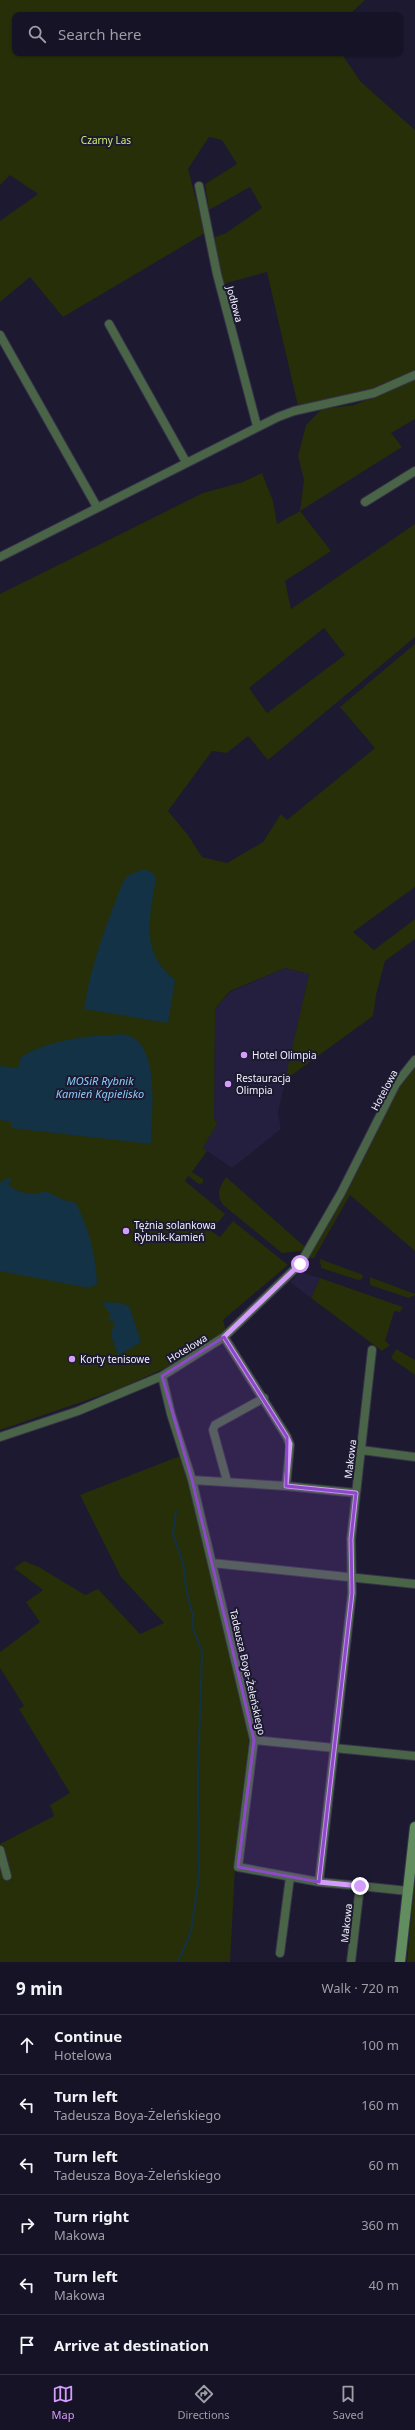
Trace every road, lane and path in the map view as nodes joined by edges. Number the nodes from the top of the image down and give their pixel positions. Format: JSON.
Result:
{"nodes":[{"id":1,"x":199,"y":186,"type":"dead end"},
{"id":2,"x":109,"y":324,"type":"dead end"},
{"id":3,"x":0,"y":335,"type":"edge"},
{"id":4,"x":415,"y":375,"type":"edge"},
{"id":5,"x":258,"y":426,"type":"junction"},
{"id":6,"x":186,"y":462,"type":"junction"},
{"id":7,"x":415,"y":471,"type":"edge"},
{"id":8,"x":365,"y":502,"type":"dead end"},
{"id":9,"x":97,"y":507,"type":"junction"},
{"id":10,"x":0,"y":556,"type":"edge"},
{"id":11,"x":415,"y":1060,"type":"edge"},
{"id":12,"x":224,"y":1337,"type":"junction"},
{"id":13,"x":372,"y":1350,"type":"dead end"},
{"id":14,"x":162,"y":1376,"type":"junction"},
{"id":15,"x":264,"y":1398,"type":"junction"},
{"id":16,"x":0,"y":1438,"type":"edge"},
{"id":17,"x":361,"y":1450,"type":"junction"},
{"id":18,"x":415,"y":1457,"type":"edge"},
{"id":19,"x":192,"y":1480,"type":"junction"},
{"id":20,"x":227,"y":1481,"type":"junction"},
{"id":21,"x":286,"y":1486,"type":"junction"},
{"id":22,"x":356,"y":1493,"type":"junction"},
{"id":23,"x":212,"y":1563,"type":"junction"},
{"id":24,"x":352,"y":1578,"type":"junction"},
{"id":25,"x":415,"y":1584,"type":"edge"},
{"id":26,"x":254,"y":1740,"type":"junction"},
{"id":27,"x":333,"y":1749,"type":"junction"},
{"id":28,"x":415,"y":1756,"type":"edge"},
{"id":29,"x":415,"y":1827,"type":"edge"},
{"id":30,"x":0,"y":1850,"type":"edge"},
{"id":31,"x":2,"y":1861,"type":"edge"},
{"id":32,"x":7,"y":1876,"type":"dead end"},
{"id":33,"x":290,"y":1877,"type":"junction"},
{"id":34,"x":319,"y":1882,"type":"junction"},
{"id":35,"x":360,"y":1886,"type":"junction"},
{"id":36,"x":408,"y":1891,"type":"junction"},
{"id":37,"x":280,"y":1953,"type":"dead end"},
{"id":38,"x":351,"y":1962,"type":"edge"},
{"id":39,"x":400,"y":1962,"type":"edge"}],
"edges":[{"from":1,"to":5,"type":"street","name":"Jodłowa"},
{"from":2,"to":6,"type":"street"},
{"from":3,"to":9,"type":"street"},
{"from":4,"to":5,"type":"street"},
{"from":5,"to":6,"type":"street"},
{"from":6,"to":9,"type":"street"},
{"from":7,"to":8,"type":"street"},
{"from":9,"to":10,"type":"street"},
{"from":11,"to":12,"type":"street","name":"Hotelowa"},
{"from":12,"to":14,"type":"street","name":"Hotelowa"},
{"from":12,"to":15,"type":"street"},
{"from":13,"to":17,"type":"street","name":"Makowa"},
{"from":14,"to":16,"type":"street","name":"Hotelowa"},
{"from":14,"to":19,"type":"street","name":"Tadeusza Boya-Żeleńskiego"},
{"from":15,"to":20,"type":"street"},
{"from":15,"to":21,"type":"street"},
{"from":17,"to":18,"type":"street"},
{"from":17,"to":22,"type":"street","name":"Makowa"},
{"from":19,"to":20,"type":"street"},
{"from":19,"to":23,"type":"street","name":"Tadeusza Boya-Żeleńskiego"},
{"from":20,"to":21,"type":"street"},
{"from":21,"to":22,"type":"street"},
{"from":22,"to":24,"type":"street","name":"Makowa"},
{"from":23,"to":24,"type":"street"},
{"from":23,"to":26,"type":"street","name":"Tadeusza Boya-Żeleńskiego"},
{"from":24,"to":25,"type":"street"},
{"from":24,"to":27,"type":"street","name":"Makowa"},
{"from":26,"to":27,"type":"street"},
{"from":26,"to":33,"type":"street","name":"Tadeusza Boya-Żeleńskiego"},
{"from":27,"to":28,"type":"street"},
{"from":27,"to":34,"type":"street","name":"Makowa"},
{"from":29,"to":36,"type":"street"},
{"from":30,"to":31,"type":"street"},
{"from":31,"to":32,"type":"street"},
{"from":33,"to":34,"type":"street","name":"Tadeusza Boya-Żeleńskiego"},
{"from":33,"to":37,"type":"street"},
{"from":34,"to":35,"type":"street"},
{"from":35,"to":36,"type":"street"},
{"from":35,"to":38,"type":"street","name":"Makowa"},
{"from":36,"to":39,"type":"street"}]}
